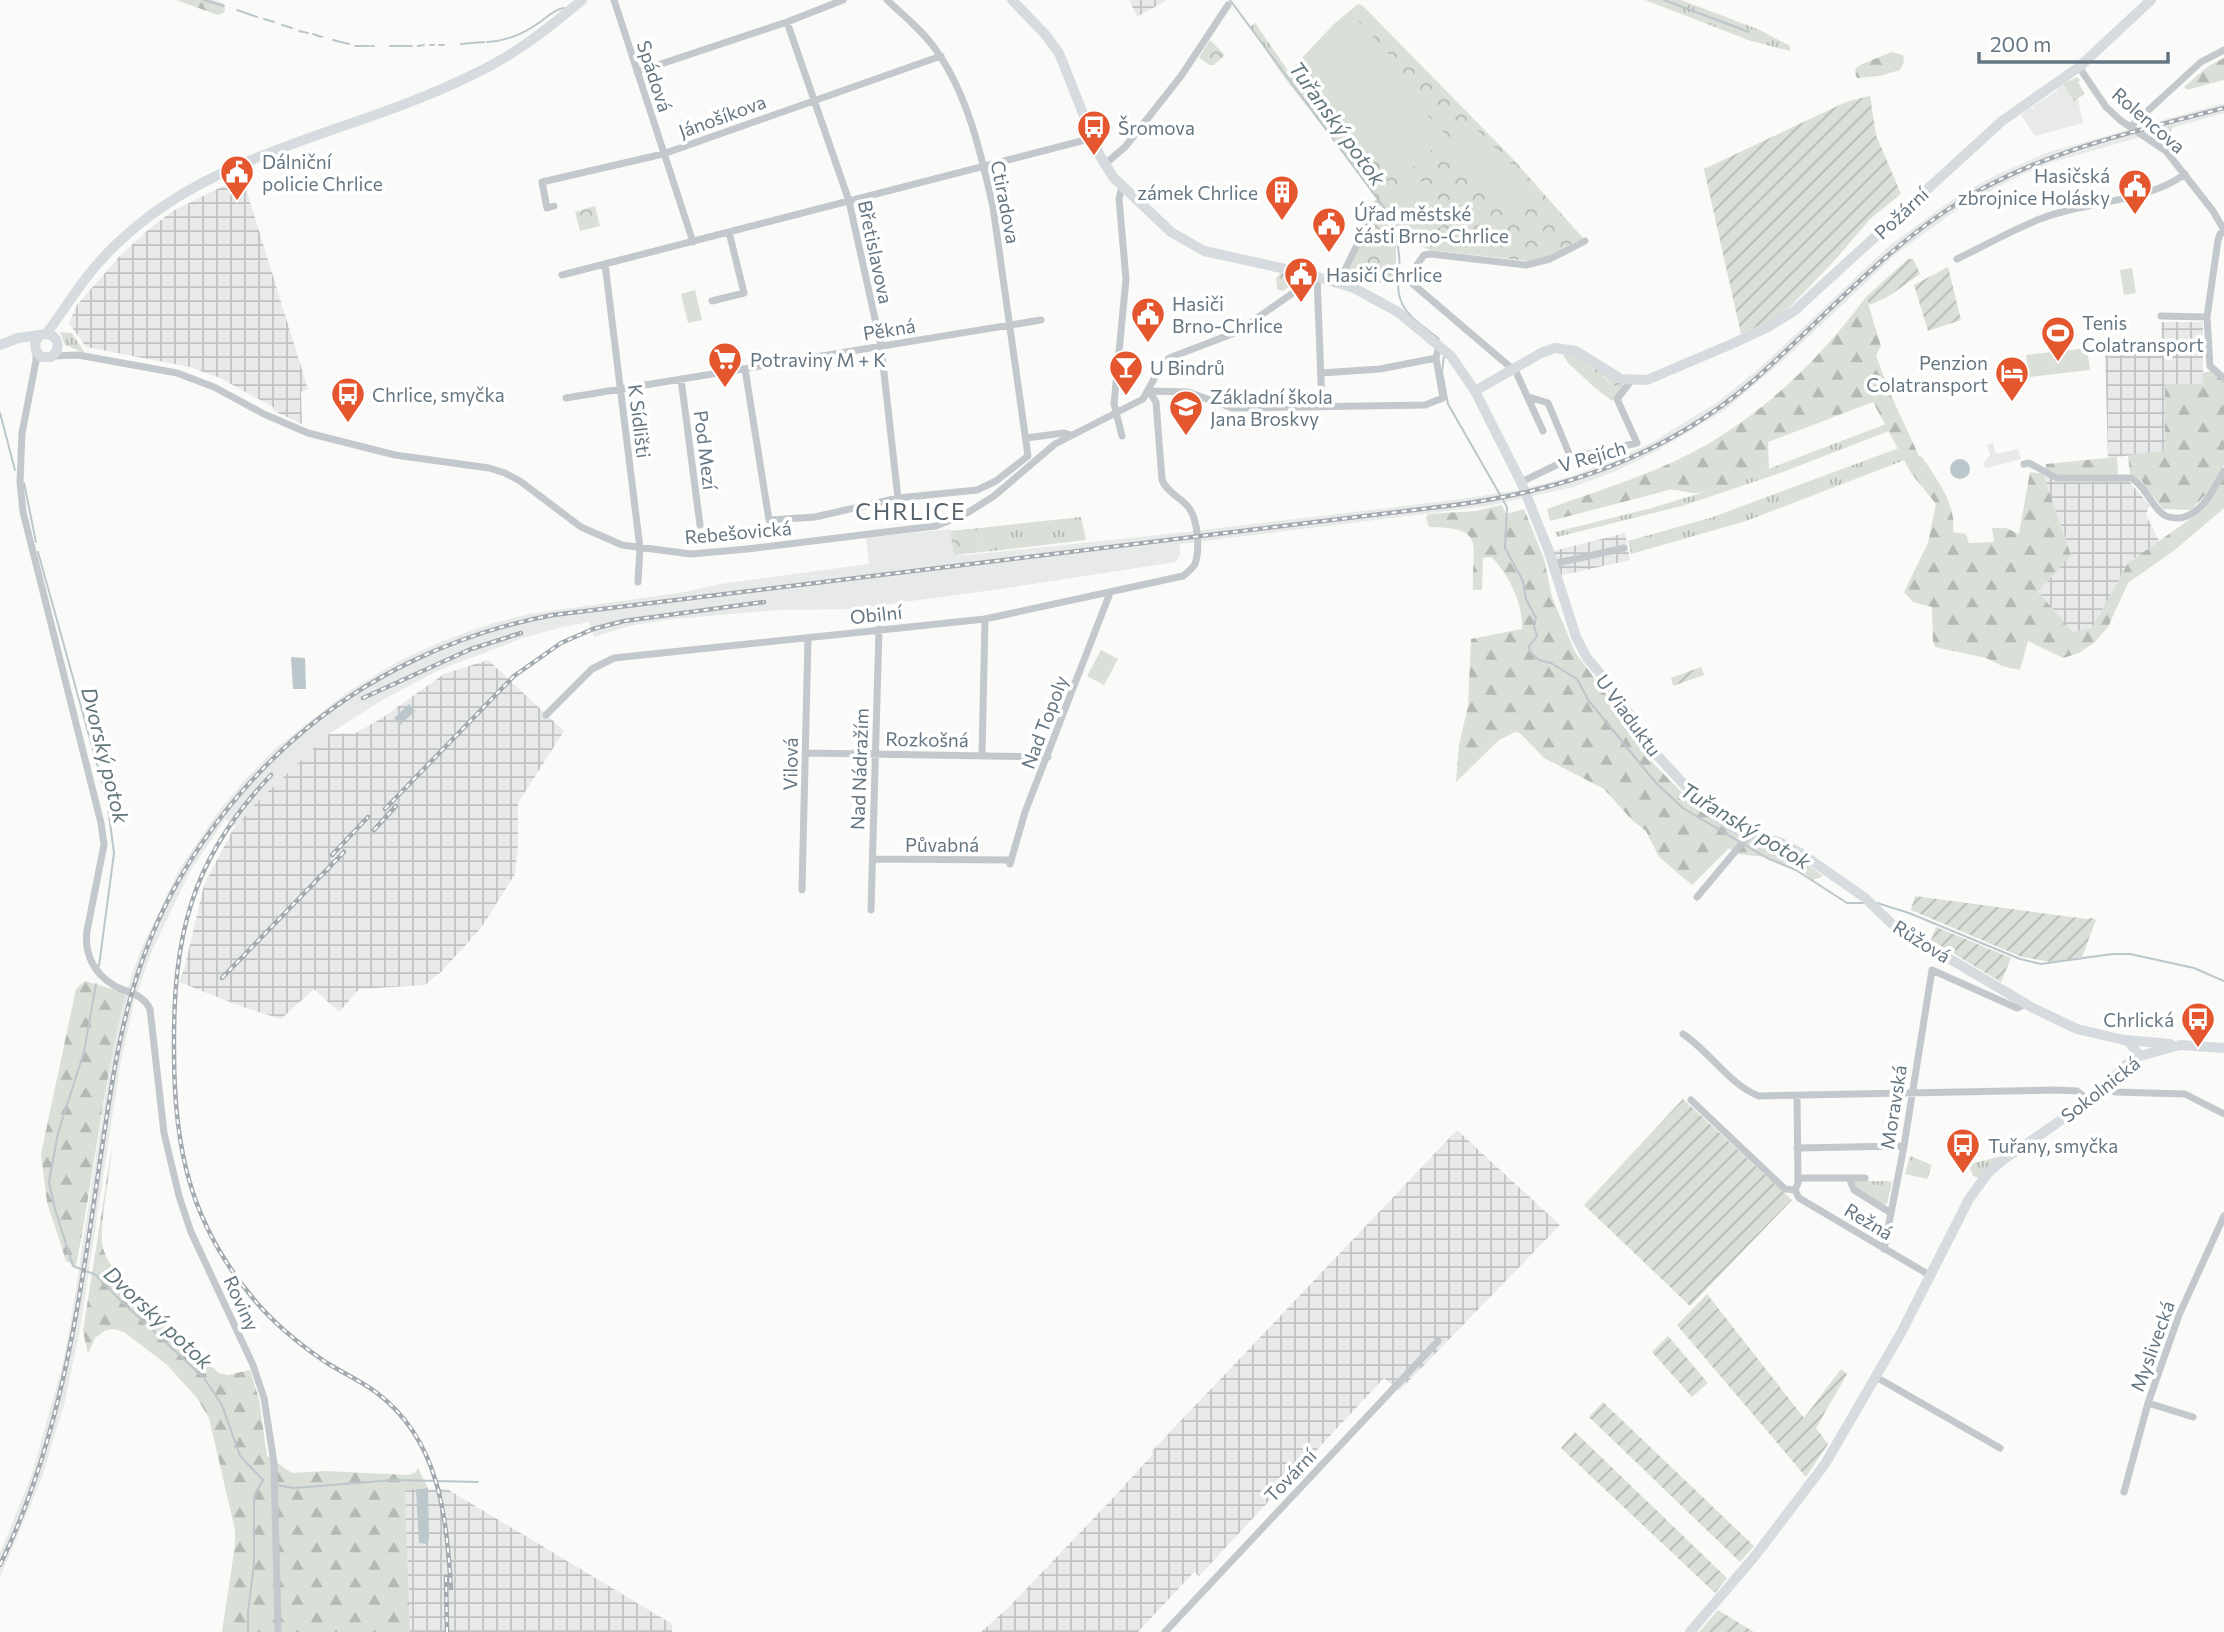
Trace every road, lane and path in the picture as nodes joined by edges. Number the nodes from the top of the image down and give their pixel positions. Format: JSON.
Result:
{"nodes":[{"id":1,"x":582,"y":0,"type":"edge"},
{"id":2,"x":614,"y":0,"type":"edge"},
{"id":3,"x":843,"y":0,"type":"edge"},
{"id":4,"x":887,"y":0,"type":"edge"},
{"id":5,"x":1012,"y":0,"type":"edge"},
{"id":6,"x":2151,"y":0,"type":"edge"},
{"id":7,"x":1228,"y":5,"type":"dead end"},
{"id":8,"x":787,"y":22,"type":"junction"},
{"id":9,"x":2224,"y":50,"type":"edge"},
{"id":10,"x":941,"y":57,"type":"junction"},
{"id":11,"x":2079,"y":67,"type":"junction"},
{"id":12,"x":637,"y":72,"type":"junction"},
{"id":13,"x":814,"y":100,"type":"junction"},
{"id":14,"x":2130,"y":127,"type":"junction"},
{"id":15,"x":1093,"y":138,"type":"junction"},
{"id":16,"x":663,"y":154,"type":"junction"},
{"id":17,"x":1104,"y":164,"type":"junction"},
{"id":18,"x":984,"y":167,"type":"junction"},
{"id":19,"x":2185,"y":174,"type":"junction"},
{"id":20,"x":1122,"y":186,"type":"junction"},
{"id":21,"x":849,"y":201,"type":"junction"},
{"id":22,"x":1377,"y":204,"type":"dead end"},
{"id":23,"x":554,"y":206,"type":"dead end"},
{"id":24,"x":2224,"y":231,"type":"edge"},
{"id":25,"x":729,"y":232,"type":"junction"},
{"id":26,"x":1585,"y":241,"type":"dead end"},
{"id":27,"x":693,"y":242,"type":"junction"},
{"id":28,"x":1957,"y":259,"type":"dead end"},
{"id":29,"x":605,"y":264,"type":"junction"},
{"id":30,"x":562,"y":275,"type":"dead end"},
{"id":31,"x":1317,"y":276,"type":"junction"},
{"id":32,"x":1341,"y":279,"type":"junction"},
{"id":33,"x":1401,"y":280,"type":"junction"},
{"id":34,"x":712,"y":302,"type":"dead end"},
{"id":35,"x":65,"y":308,"type":"junction"},
{"id":36,"x":2161,"y":316,"type":"dead end"},
{"id":37,"x":2207,"y":317,"type":"junction"},
{"id":38,"x":1041,"y":320,"type":"dead end"},
{"id":39,"x":1010,"y":326,"type":"junction"},
{"id":40,"x":39,"y":342,"type":"junction"},
{"id":41,"x":58,"y":342,"type":"junction"},
{"id":42,"x":0,"y":345,"type":"edge"},
{"id":43,"x":1439,"y":345,"type":"junction"},
{"id":44,"x":880,"y":346,"type":"junction"},
{"id":45,"x":78,"y":355,"type":"junction"},
{"id":46,"x":51,"y":356,"type":"junction"},
{"id":47,"x":1436,"y":358,"type":"junction"},
{"id":48,"x":745,"y":369,"type":"junction"},
{"id":49,"x":1512,"y":370,"type":"junction"},
{"id":50,"x":1321,"y":373,"type":"junction"},
{"id":51,"x":2224,"y":377,"type":"edge"},
{"id":52,"x":681,"y":379,"type":"junction"},
{"id":53,"x":1631,"y":381,"type":"junction"},
{"id":54,"x":32,"y":383,"type":"junction"},
{"id":55,"x":620,"y":389,"type":"junction"},
{"id":56,"x":1149,"y":391,"type":"junction"},
{"id":57,"x":1475,"y":391,"type":"junction"},
{"id":58,"x":1529,"y":397,"type":"junction"},
{"id":59,"x":566,"y":398,"type":"dead end"},
{"id":60,"x":1322,"y":407,"type":"junction"},
{"id":61,"x":1116,"y":412,"type":"junction"},
{"id":62,"x":1543,"y":430,"type":"dead end"},
{"id":63,"x":1072,"y":435,"type":"junction"},
{"id":64,"x":1122,"y":436,"type":"dead end"},
{"id":65,"x":1026,"y":438,"type":"junction"},
{"id":66,"x":1571,"y":458,"type":"junction"},
{"id":67,"x":2024,"y":464,"type":"dead end"},
{"id":68,"x":2224,"y":471,"type":"edge"},
{"id":69,"x":1521,"y":482,"type":"junction"},
{"id":70,"x":898,"y":498,"type":"junction"},
{"id":71,"x":700,"y":525,"type":"dead end"},
{"id":72,"x":640,"y":548,"type":"junction"},
{"id":73,"x":1624,"y":548,"type":"dead end"},
{"id":74,"x":1553,"y":564,"type":"junction"},
{"id":75,"x":638,"y":582,"type":"dead end"},
{"id":76,"x":1110,"y":593,"type":"junction"},
{"id":77,"x":985,"y":619,"type":"junction"},
{"id":78,"x":879,"y":629,"type":"junction"},
{"id":79,"x":808,"y":638,"type":"junction"},
{"id":80,"x":546,"y":715,"type":"dead end"},
{"id":81,"x":806,"y":753,"type":"junction"},
{"id":82,"x":876,"y":754,"type":"junction"},
{"id":83,"x":982,"y":756,"type":"junction"},
{"id":84,"x":1048,"y":757,"type":"junction"},
{"id":85,"x":1749,"y":835,"type":"junction"},
{"id":86,"x":873,"y":859,"type":"junction"},
{"id":87,"x":1011,"y":862,"type":"joint"},
{"id":88,"x":1825,"y":870,"type":"joint"},
{"id":89,"x":802,"y":890,"type":"dead end"},
{"id":90,"x":1698,"y":897,"type":"dead end"},
{"id":91,"x":871,"y":910,"type":"dead end"},
{"id":92,"x":1931,"y":970,"type":"joint"},
{"id":93,"x":2025,"y":1004,"type":"junction"},
{"id":94,"x":1683,"y":1034,"type":"dead end"},
{"id":95,"x":2126,"y":1040,"type":"junction"},
{"id":96,"x":2179,"y":1045,"type":"junction"},
{"id":97,"x":2224,"y":1048,"type":"edge"},
{"id":98,"x":2140,"y":1056,"type":"junction"},
{"id":99,"x":2105,"y":1086,"type":"junction"},
{"id":100,"x":1911,"y":1094,"type":"junction"},
{"id":101,"x":1797,"y":1096,"type":"junction"},
{"id":102,"x":1691,"y":1100,"type":"dead end"},
{"id":103,"x":2089,"y":1101,"type":"junction"},
{"id":104,"x":2224,"y":1114,"type":"edge"},
{"id":105,"x":1904,"y":1146,"type":"junction"},
{"id":106,"x":1797,"y":1148,"type":"junction"},
{"id":107,"x":1798,"y":1178,"type":"junction"},
{"id":108,"x":1849,"y":1178,"type":"junction"},
{"id":109,"x":1865,"y":1178,"type":"dead end"},
{"id":110,"x":1795,"y":1190,"type":"junction"},
{"id":111,"x":1891,"y":1213,"type":"junction"},
{"id":112,"x":2224,"y":1216,"type":"edge"},
{"id":113,"x":1884,"y":1249,"type":"junction"},
{"id":114,"x":1931,"y":1276,"type":"junction"},
{"id":115,"x":1438,"y":1341,"type":"dead end"},
{"id":116,"x":1876,"y":1377,"type":"junction"},
{"id":117,"x":2148,"y":1403,"type":"junction"},
{"id":118,"x":2193,"y":1417,"type":"dead end"},
{"id":119,"x":2000,"y":1448,"type":"dead end"},
{"id":120,"x":2124,"y":1492,"type":"dead end"},
{"id":121,"x":278,"y":1632,"type":"edge"},
{"id":122,"x":1165,"y":1632,"type":"edge"},
{"id":123,"x":1690,"y":1632,"type":"edge"}],
"edges":[{"from":1,"to":35,"type":"street"},
{"from":2,"to":12,"type":"street","name":"Spádová"},
{"from":3,"to":8,"type":"street"},
{"from":4,"to":10,"type":"street","name":"Ctiradova"},
{"from":5,"to":15,"type":"street","name":"U Viaduktu"},
{"from":6,"to":11,"type":"street","name":"Požární"},
{"from":7,"to":17,"type":"street"},
{"from":8,"to":12,"type":"street"},
{"from":8,"to":13,"type":"street","name":"Břetislavova"},
{"from":9,"to":14,"type":"street"},
{"from":10,"to":13,"type":"street","name":"Jánošíkova"},
{"from":10,"to":18,"type":"street","name":"Ctiradova"},
{"from":11,"to":14,"type":"street","name":"Rolencova"},
{"from":11,"to":53,"type":"street","name":"Požární"},
{"from":12,"to":16,"type":"street","name":"Spádová"},
{"from":13,"to":16,"type":"street","name":"Jánošíkova"},
{"from":13,"to":21,"type":"street","name":"Břetislavova"},
{"from":14,"to":19,"type":"street","name":"Rolencova"},
{"from":15,"to":17,"type":"street","name":"U Viaduktu"},
{"from":15,"to":18,"type":"street"},
{"from":16,"to":23,"type":"street","name":"Jánošíkova"},
{"from":16,"to":27,"type":"street","name":"Spádová"},
{"from":17,"to":20,"type":"street","name":"U Viaduktu"},
{"from":18,"to":21,"type":"street"},
{"from":18,"to":39,"type":"street","name":"Ctiradova"},
{"from":19,"to":24,"type":"street","name":"Rolencova"},
{"from":19,"to":28,"type":"street"},
{"from":20,"to":31,"type":"street","name":"U Viaduktu"},
{"from":20,"to":61,"type":"street"},
{"from":21,"to":25,"type":"street"},
{"from":21,"to":44,"type":"street","name":"Břetislavova"},
{"from":22,"to":32,"type":"street"},
{"from":24,"to":37,"type":"street"},
{"from":25,"to":27,"type":"street"},
{"from":25,"to":34,"type":"street"},
{"from":26,"to":33,"type":"street"},
{"from":27,"to":29,"type":"street"},
{"from":29,"to":30,"type":"street"},
{"from":29,"to":55,"type":"street","name":"K Sídlišti"},
{"from":31,"to":32,"type":"street","name":"U Viaduktu"},
{"from":31,"to":50,"type":"street"},
{"from":31,"to":56,"type":"street","name":"Rebešovická"},
{"from":32,"to":33,"type":"street"},
{"from":32,"to":43,"type":"street","name":"U Viaduktu"},
{"from":33,"to":49,"type":"street"},
{"from":35,"to":40,"type":"street"},
{"from":35,"to":41,"type":"street"},
{"from":36,"to":37,"type":"street"},
{"from":37,"to":51,"type":"street"},
{"from":38,"to":39,"type":"street","name":"Pěkná"},
{"from":39,"to":44,"type":"street","name":"Pěkná"},
{"from":39,"to":65,"type":"street","name":"Ctiradova"},
{"from":40,"to":41,"type":"street"},
{"from":40,"to":42,"type":"street"},
{"from":40,"to":46,"type":"street"},
{"from":40,"to":54,"type":"street"},
{"from":41,"to":45,"type":"street","name":"Rebešovická"},
{"from":41,"to":46,"type":"street"},
{"from":43,"to":47,"type":"street"},
{"from":43,"to":57,"type":"street","name":"U Viaduktu"},
{"from":44,"to":48,"type":"street","name":"Pěkná"},
{"from":44,"to":70,"type":"street","name":"Břetislavova"},
{"from":45,"to":46,"type":"street","name":"Rebešovická"},
{"from":45,"to":72,"type":"street","name":"Rebešovická"},
{"from":46,"to":54,"type":"street"},
{"from":47,"to":50,"type":"street"},
{"from":47,"to":60,"type":"street"},
{"from":48,"to":52,"type":"street","name":"Pěkná"},
{"from":48,"to":70,"type":"street"},
{"from":49,"to":53,"type":"street"},
{"from":49,"to":57,"type":"street"},
{"from":49,"to":58,"type":"street"},
{"from":50,"to":60,"type":"street"},
{"from":52,"to":55,"type":"street","name":"Pěkná"},
{"from":52,"to":71,"type":"street","name":"Pod Mezí"},
{"from":53,"to":66,"type":"street","name":"V Rejích"},
{"from":54,"to":121,"type":"street","name":"Roviny"},
{"from":55,"to":59,"type":"street","name":"Pěkná"},
{"from":55,"to":72,"type":"street","name":"K Sídlišti"},
{"from":56,"to":60,"type":"street"},
{"from":56,"to":61,"type":"street","name":"Rebešovická"},
{"from":56,"to":76,"type":"street","name":"Obilní"},
{"from":57,"to":69,"type":"street","name":"U Viaduktu"},
{"from":58,"to":62,"type":"street"},
{"from":58,"to":66,"type":"street"},
{"from":61,"to":63,"type":"street","name":"Rebešovická"},
{"from":61,"to":64,"type":"street"},
{"from":63,"to":65,"type":"street"},
{"from":63,"to":72,"type":"street","name":"Rebešovická"},
{"from":65,"to":70,"type":"street"},
{"from":66,"to":69,"type":"street","name":"V Rejích"},
{"from":67,"to":68,"type":"street"},
{"from":69,"to":74,"type":"street","name":"U Viaduktu"},
{"from":72,"to":75,"type":"street","name":"K Sídlišti"},
{"from":73,"to":74,"type":"street"},
{"from":74,"to":85,"type":"street","name":"U Viaduktu"},
{"from":76,"to":77,"type":"street","name":"Obilní"},
{"from":76,"to":84,"type":"street","name":"Nad Topoly"},
{"from":77,"to":78,"type":"street","name":"Obilní"},
{"from":77,"to":83,"type":"street"},
{"from":78,"to":79,"type":"street","name":"Obilní"},
{"from":78,"to":82,"type":"street","name":"Nad Nádražím"},
{"from":79,"to":80,"type":"street","name":"Obilní"},
{"from":79,"to":81,"type":"street","name":"Vilová"},
{"from":81,"to":82,"type":"street","name":"Rozkošná"},
{"from":81,"to":89,"type":"street","name":"Vilová"},
{"from":82,"to":83,"type":"street","name":"Rozkošná"},
{"from":82,"to":86,"type":"street","name":"Nad Nádražím"},
{"from":83,"to":84,"type":"street","name":"Rozkošná"},
{"from":84,"to":87,"type":"street","name":"Nad Topoly"},
{"from":85,"to":88,"type":"street","name":"U Viaduktu"},
{"from":85,"to":90,"type":"street"},
{"from":86,"to":87,"type":"street","name":"Půvabná"},
{"from":86,"to":91,"type":"street","name":"Nad Nádražím"},
{"from":88,"to":93,"type":"street","name":"Růžová"},
{"from":92,"to":93,"type":"street","name":"Růžová"},
{"from":92,"to":100,"type":"street","name":"Moravská"},
{"from":93,"to":95,"type":"street","name":"Růžová"},
{"from":94,"to":101,"type":"street"},
{"from":95,"to":96,"type":"street","name":"Růžová"},
{"from":95,"to":98,"type":"street"},
{"from":96,"to":97,"type":"street","name":"Sokolnická"},
{"from":96,"to":98,"type":"street","name":"Sokolnická"},
{"from":98,"to":99,"type":"street","name":"Sokolnická"},
{"from":99,"to":103,"type":"street","name":"Sokolnická"},
{"from":99,"to":104,"type":"street"},
{"from":100,"to":101,"type":"street"},
{"from":100,"to":103,"type":"street"},
{"from":100,"to":105,"type":"street","name":"Moravská"},
{"from":101,"to":106,"type":"street"},
{"from":102,"to":110,"type":"street","name":"Režná"},
{"from":103,"to":114,"type":"street","name":"Sokolnická"},
{"from":105,"to":106,"type":"street"},
{"from":105,"to":111,"type":"street","name":"Moravská"},
{"from":106,"to":107,"type":"street"},
{"from":107,"to":108,"type":"street"},
{"from":107,"to":110,"type":"street"},
{"from":108,"to":109,"type":"street"},
{"from":108,"to":111,"type":"street"},
{"from":110,"to":113,"type":"street","name":"Režná"},
{"from":111,"to":113,"type":"street","name":"Moravská"},
{"from":112,"to":117,"type":"street","name":"Myslivecká"},
{"from":113,"to":114,"type":"street","name":"Režná"},
{"from":114,"to":116,"type":"street","name":"Sokolnická"},
{"from":115,"to":122,"type":"street","name":"Tovární"},
{"from":116,"to":119,"type":"street"},
{"from":116,"to":123,"type":"street","name":"Sokolnická"},
{"from":117,"to":118,"type":"street"},
{"from":117,"to":120,"type":"street","name":"Myslivecká"}]}
